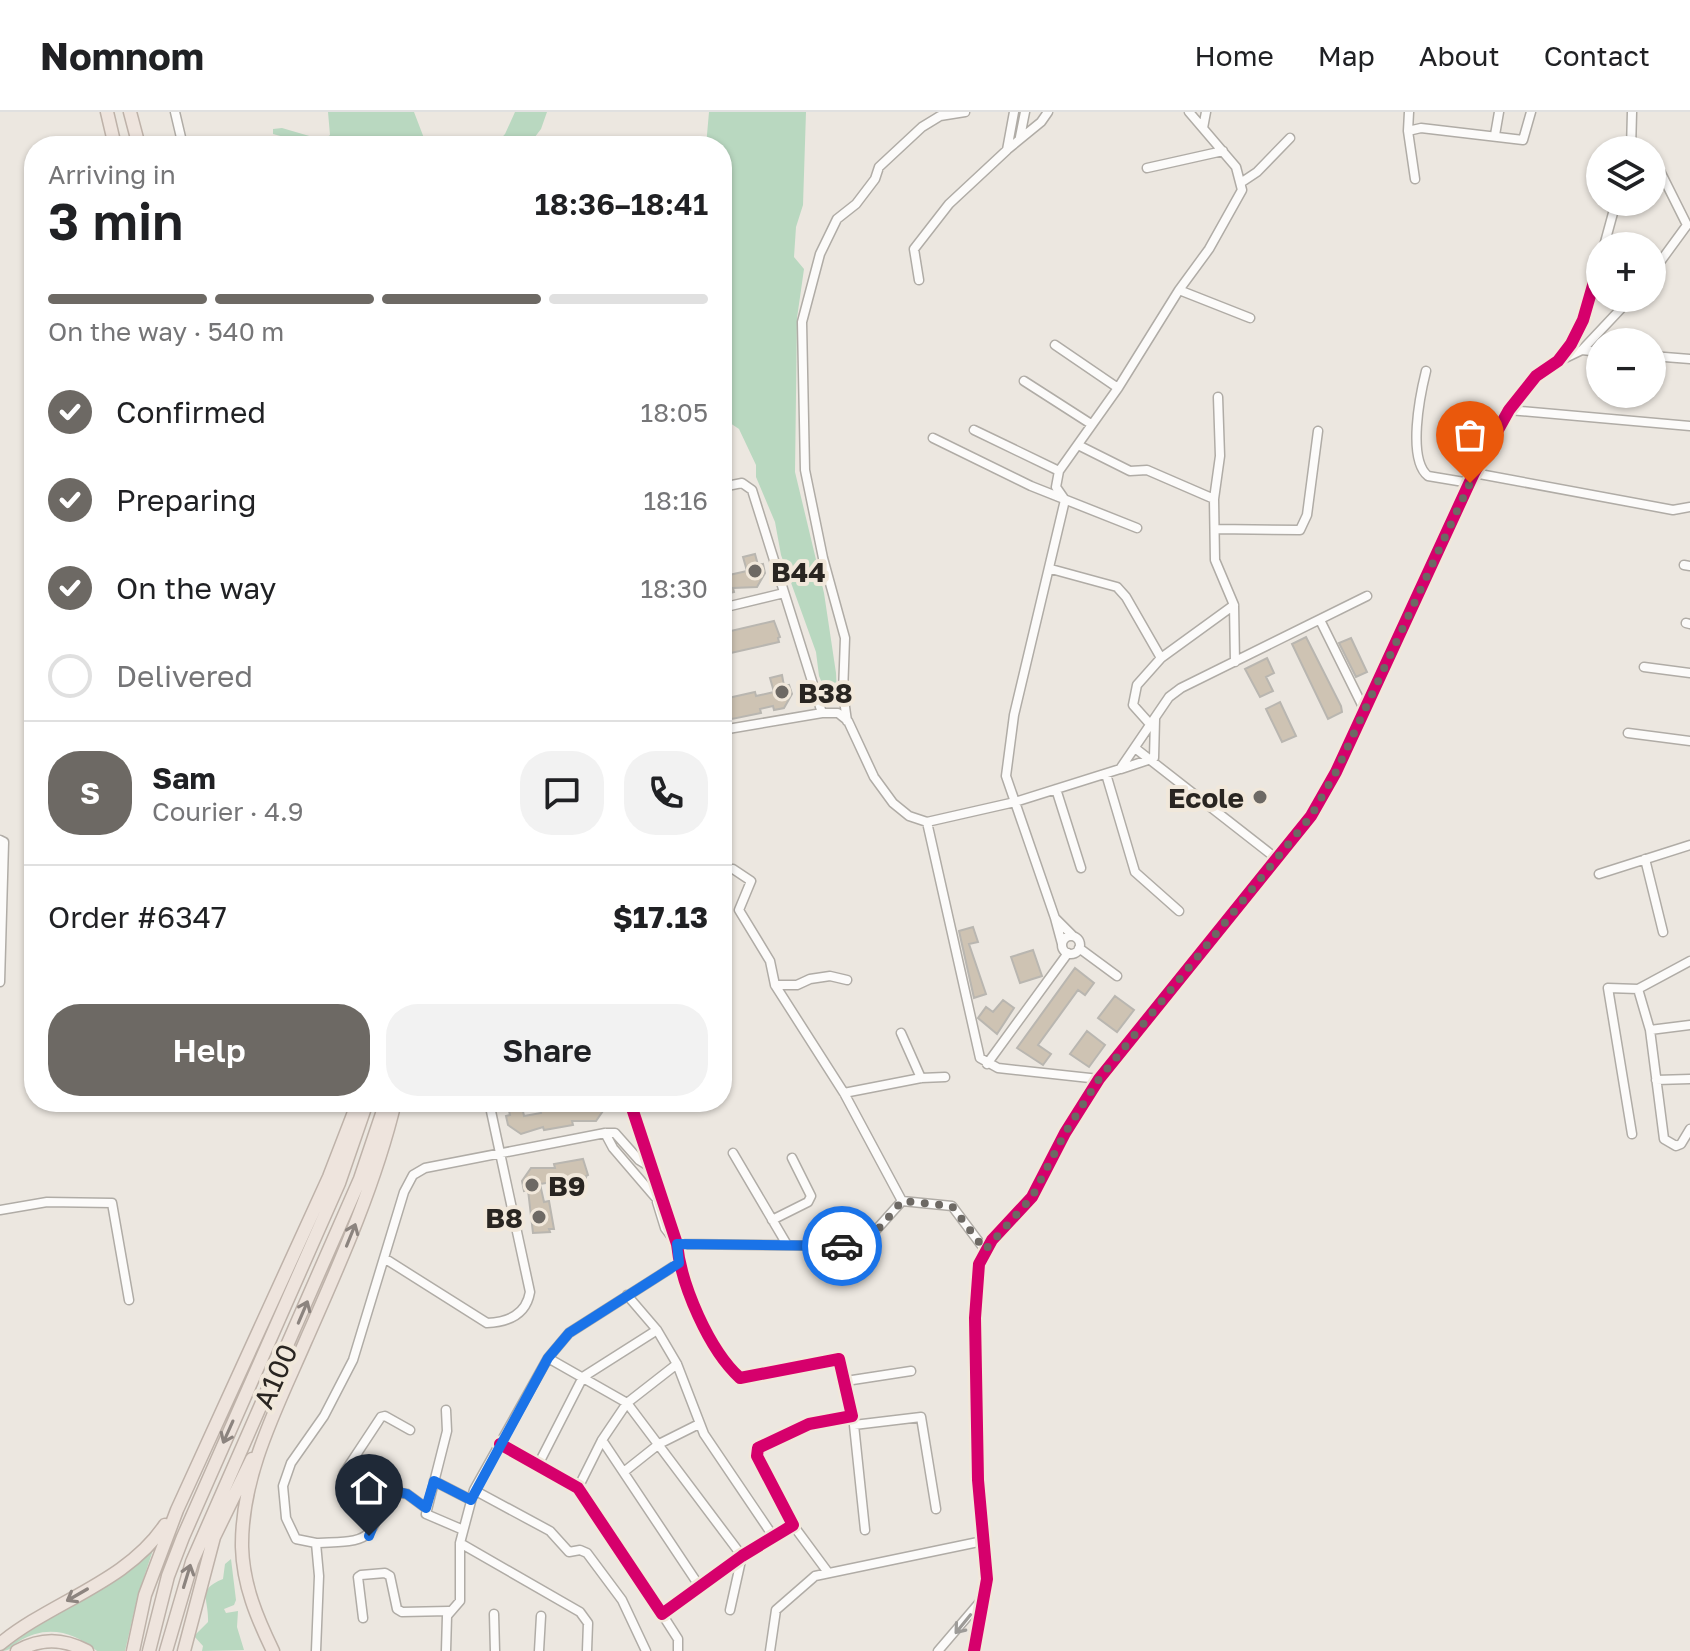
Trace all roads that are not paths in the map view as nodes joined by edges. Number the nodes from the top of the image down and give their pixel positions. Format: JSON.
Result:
{"nodes":[{"id":1,"x":107,"y":112,"type":"edge"},
{"id":2,"x":130,"y":112,"type":"edge"},
{"id":3,"x":175,"y":112,"type":"edge"},
{"id":4,"x":965,"y":112,"type":"edge"},
{"id":5,"x":1014,"y":112,"type":"edge"},
{"id":6,"x":1025,"y":112,"type":"edge"},
{"id":7,"x":1048,"y":112,"type":"edge"},
{"id":8,"x":1189,"y":112,"type":"edge"},
{"id":9,"x":1206,"y":112,"type":"edge"},
{"id":10,"x":1409,"y":112,"type":"edge"},
{"id":11,"x":1499,"y":112,"type":"edge"},
{"id":12,"x":1531,"y":112,"type":"edge"},
{"id":13,"x":1632,"y":112,"type":"edge"},
{"id":14,"x":1203,"y":128,"type":"junction"},
{"id":15,"x":1408,"y":131,"type":"junction"},
{"id":16,"x":1495,"y":135,"type":"junction"},
{"id":17,"x":113,"y":136,"type":"edge"},
{"id":18,"x":136,"y":136,"type":"edge"},
{"id":19,"x":181,"y":136,"type":"edge"},
{"id":20,"x":1632,"y":136,"type":"edge"},
{"id":21,"x":1020,"y":137,"type":"junction"},
{"id":22,"x":1290,"y":138,"type":"dead end"},
{"id":23,"x":1007,"y":150,"type":"junction"},
{"id":24,"x":1223,"y":151,"type":"junction"},
{"id":25,"x":1147,"y":168,"type":"dead end"},
{"id":26,"x":1415,"y":179,"type":"dead end"},
{"id":27,"x":1242,"y":182,"type":"junction"},
{"id":28,"x":1666,"y":182,"type":"edge"},
{"id":29,"x":1688,"y":224,"type":"edge"},
{"id":30,"x":1666,"y":254,"type":"edge"},
{"id":31,"x":919,"y":280,"type":"dead end"},
{"id":32,"x":1179,"y":290,"type":"junction"},
{"id":33,"x":1586,"y":310,"type":"edge"},
{"id":34,"x":1618,"y":312,"type":"edge"},
{"id":35,"x":1250,"y":318,"type":"dead end"},
{"id":36,"x":1055,"y":345,"type":"dead end"},
{"id":37,"x":1582,"y":350,"type":"junction"},
{"id":38,"x":1586,"y":350,"type":"edge"},
{"id":39,"x":1666,"y":357,"type":"edge"},
{"id":40,"x":1690,"y":359,"type":"edge"},
{"id":41,"x":1558,"y":361,"type":"junction"},
{"id":42,"x":1426,"y":371,"type":"dead end"},
{"id":43,"x":1024,"y":381,"type":"dead end"},
{"id":44,"x":1118,"y":388,"type":"junction"},
{"id":45,"x":1218,"y":397,"type":"dead end"},
{"id":46,"x":1509,"y":410,"type":"junction"},
{"id":47,"x":1091,"y":424,"type":"junction"},
{"id":48,"x":1690,"y":426,"type":"edge"},
{"id":49,"x":974,"y":430,"type":"dead end"},
{"id":50,"x":1318,"y":431,"type":"dead end"},
{"id":51,"x":933,"y":438,"type":"dead end"},
{"id":52,"x":1078,"y":445,"type":"junction"},
{"id":53,"x":1059,"y":471,"type":"junction"},
{"id":54,"x":1474,"y":473,"type":"junction"},
{"id":55,"x":1470,"y":483,"type":"junction"},
{"id":56,"x":732,"y":485,"type":"edge"},
{"id":57,"x":1214,"y":499,"type":"junction"},
{"id":58,"x":1065,"y":500,"type":"junction"},
{"id":59,"x":1690,"y":507,"type":"edge"},
{"id":60,"x":1137,"y":528,"type":"dead end"},
{"id":61,"x":1215,"y":529,"type":"junction"},
{"id":62,"x":1051,"y":569,"type":"junction"},
{"id":63,"x":784,"y":593,"type":"junction"},
{"id":64,"x":1367,"y":596,"type":"dead end"},
{"id":65,"x":1234,"y":605,"type":"junction"},
{"id":66,"x":732,"y":606,"type":"edge"},
{"id":67,"x":1320,"y":620,"type":"junction"},
{"id":68,"x":1161,"y":658,"type":"junction"},
{"id":69,"x":1235,"y":662,"type":"junction"},
{"id":70,"x":1644,"y":667,"type":"dead end"},
{"id":71,"x":1690,"y":673,"type":"edge"},
{"id":72,"x":1364,"y":709,"type":"junction"},
{"id":73,"x":822,"y":713,"type":"junction"},
{"id":74,"x":1152,"y":720,"type":"junction"},
{"id":75,"x":848,"y":721,"type":"junction"},
{"id":76,"x":732,"y":728,"type":"edge"},
{"id":77,"x":1628,"y":733,"type":"dead end"},
{"id":78,"x":1690,"y":741,"type":"edge"},
{"id":79,"x":1135,"y":748,"type":"junction"},
{"id":80,"x":1151,"y":761,"type":"junction"},
{"id":81,"x":1120,"y":769,"type":"junction"},
{"id":82,"x":1106,"y":774,"type":"junction"},
{"id":83,"x":1056,"y":789,"type":"junction"},
{"id":84,"x":1015,"y":802,"type":"junction"},
{"id":85,"x":927,"y":822,"type":"junction"},
{"id":86,"x":0,"y":840,"type":"edge"},
{"id":87,"x":1690,"y":845,"type":"edge"},
{"id":88,"x":1277,"y":859,"type":"junction"},
{"id":89,"x":1645,"y":859,"type":"junction"},
{"id":90,"x":1081,"y":868,"type":"dead end"},
{"id":91,"x":732,"y":869,"type":"edge"},
{"id":92,"x":1599,"y":874,"type":"dead end"},
{"id":93,"x":1179,"y":911,"type":"dead end"},
{"id":94,"x":1055,"y":918,"type":"junction"},
{"id":95,"x":1663,"y":932,"type":"dead end"},
{"id":96,"x":1073,"y":936,"type":"junction"},
{"id":97,"x":1062,"y":945,"type":"junction"},
{"id":98,"x":1079,"y":948,"type":"junction"},
{"id":99,"x":1068,"y":953,"type":"junction"},
{"id":100,"x":1690,"y":961,"type":"edge"},
{"id":101,"x":1117,"y":976,"type":"dead end"},
{"id":102,"x":847,"y":980,"type":"dead end"},
{"id":103,"x":0,"y":982,"type":"edge"},
{"id":104,"x":775,"y":985,"type":"junction"},
{"id":105,"x":1638,"y":989,"type":"junction"},
{"id":106,"x":1690,"y":1025,"type":"edge"},
{"id":107,"x":1650,"y":1030,"type":"junction"},
{"id":108,"x":901,"y":1033,"type":"dead end"},
{"id":109,"x":987,"y":1064,"type":"junction"},
{"id":110,"x":945,"y":1077,"type":"dead end"},
{"id":111,"x":921,"y":1078,"type":"junction"},
{"id":112,"x":1099,"y":1079,"type":"junction"},
{"id":113,"x":1690,"y":1079,"type":"edge"},
{"id":114,"x":1656,"y":1080,"type":"junction"},
{"id":115,"x":844,"y":1093,"type":"junction"},
{"id":116,"x":354,"y":1112,"type":"edge"},
{"id":117,"x":364,"y":1112,"type":"edge"},
{"id":118,"x":383,"y":1112,"type":"edge"},
{"id":119,"x":392,"y":1112,"type":"edge"},
{"id":120,"x":491,"y":1112,"type":"edge"},
{"id":121,"x":633,"y":1112,"type":"edge"},
{"id":122,"x":1690,"y":1129,"type":"edge"},
{"id":123,"x":605,"y":1133,"type":"junction"},
{"id":124,"x":1632,"y":1134,"type":"dead end"},
{"id":125,"x":501,"y":1152,"type":"junction"},
{"id":126,"x":733,"y":1153,"type":"dead end"},
{"id":127,"x":792,"y":1158,"type":"dead end"},
{"id":128,"x":653,"y":1169,"type":"junction"},
{"id":129,"x":902,"y":1201,"type":"junction"},
{"id":130,"x":661,"y":1204,"type":"junction"},
{"id":131,"x":0,"y":1210,"type":"edge"},
{"id":132,"x":772,"y":1220,"type":"junction"},
{"id":133,"x":786,"y":1243,"type":"junction"},
{"id":134,"x":677,"y":1244,"type":"junction"},
{"id":135,"x":985,"y":1250,"type":"junction"},
{"id":136,"x":384,"y":1258,"type":"junction"},
{"id":137,"x":679,"y":1263,"type":"junction"},
{"id":138,"x":627,"y":1295,"type":"junction"},
{"id":139,"x":129,"y":1300,"type":"dead end"},
{"id":140,"x":657,"y":1330,"type":"junction"},
{"id":141,"x":548,"y":1358,"type":"junction"},
{"id":142,"x":677,"y":1364,"type":"junction"},
{"id":143,"x":911,"y":1371,"type":"dead end"},
{"id":144,"x":583,"y":1377,"type":"junction"},
{"id":145,"x":846,"y":1381,"type":"junction"},
{"id":146,"x":627,"y":1403,"type":"junction"},
{"id":147,"x":446,"y":1410,"type":"dead end"},
{"id":148,"x":853,"y":1421,"type":"junction"},
{"id":149,"x":699,"y":1424,"type":"junction"},
{"id":150,"x":268,"y":1429,"type":"junction"},
{"id":151,"x":410,"y":1430,"type":"dead end"},
{"id":152,"x":602,"y":1440,"type":"junction"},
{"id":153,"x":500,"y":1444,"type":"junction"},
{"id":154,"x":659,"y":1444,"type":"junction"},
{"id":155,"x":538,"y":1465,"type":"junction"},
{"id":156,"x":625,"y":1471,"type":"junction"},
{"id":157,"x":434,"y":1481,"type":"junction"},
{"id":158,"x":578,"y":1488,"type":"junction"},
{"id":159,"x":387,"y":1489,"type":"junction"},
{"id":160,"x":474,"y":1490,"type":"junction"},
{"id":161,"x":471,"y":1500,"type":"junction"},
{"id":162,"x":426,"y":1508,"type":"junction"},
{"id":163,"x":936,"y":1509,"type":"dead end"},
{"id":164,"x":177,"y":1510,"type":"junction"},
{"id":165,"x":793,"y":1525,"type":"junction"},
{"id":166,"x":461,"y":1529,"type":"junction"},
{"id":167,"x":865,"y":1530,"type":"dead end"},
{"id":168,"x":773,"y":1536,"type":"junction"},
{"id":169,"x":983,"y":1541,"type":"junction"},
{"id":170,"x":316,"y":1543,"type":"junction"},
{"id":171,"x":460,"y":1543,"type":"junction"},
{"id":172,"x":742,"y":1556,"type":"junction"},
{"id":173,"x":827,"y":1571,"type":"junction"},
{"id":174,"x":700,"y":1587,"type":"junction"},
{"id":175,"x":985,"y":1595,"type":"junction"},
{"id":176,"x":730,"y":1610,"type":"dead end"},
{"id":177,"x":449,"y":1611,"type":"junction"},
{"id":178,"x":494,"y":1614,"type":"dead end"},
{"id":179,"x":662,"y":1614,"type":"junction"},
{"id":180,"x":541,"y":1616,"type":"dead end"},
{"id":181,"x":363,"y":1618,"type":"dead end"},
{"id":182,"x":0,"y":1644,"type":"edge"},
{"id":183,"x":17,"y":1651,"type":"edge"},
{"id":184,"x":87,"y":1651,"type":"edge"},
{"id":185,"x":133,"y":1651,"type":"edge"},
{"id":186,"x":149,"y":1651,"type":"edge"},
{"id":187,"x":166,"y":1651,"type":"edge"},
{"id":188,"x":184,"y":1651,"type":"edge"},
{"id":189,"x":273,"y":1651,"type":"edge"},
{"id":190,"x":316,"y":1651,"type":"edge"},
{"id":191,"x":446,"y":1651,"type":"edge"},
{"id":192,"x":495,"y":1651,"type":"edge"},
{"id":193,"x":539,"y":1651,"type":"edge"},
{"id":194,"x":587,"y":1651,"type":"edge"},
{"id":195,"x":646,"y":1651,"type":"edge"},
{"id":196,"x":678,"y":1651,"type":"edge"},
{"id":197,"x":770,"y":1651,"type":"edge"},
{"id":198,"x":938,"y":1651,"type":"edge"},
{"id":199,"x":974,"y":1651,"type":"edge"}],
"edges":[{"from":1,"to":17,"type":"highway"},
{"from":2,"to":18,"type":"highway"},
{"from":3,"to":19,"type":"street"},
{"from":4,"to":75,"type":"street"},
{"from":5,"to":23,"type":"street"},
{"from":6,"to":21,"type":"street"},
{"from":7,"to":21,"type":"street"},
{"from":8,"to":14,"type":"street"},
{"from":9,"to":14,"type":"street"},
{"from":10,"to":15,"type":"street"},
{"from":11,"to":16,"type":"street"},
{"from":12,"to":16,"type":"street"},
{"from":13,"to":20,"type":"street"},
{"from":14,"to":24,"type":"street"},
{"from":15,"to":16,"type":"street"},
{"from":15,"to":26,"type":"street"},
{"from":21,"to":23,"type":"street"},
{"from":22,"to":27,"type":"street"},
{"from":23,"to":31,"type":"street"},
{"from":24,"to":25,"type":"street"},
{"from":24,"to":27,"type":"street"},
{"from":27,"to":32,"type":"street"},
{"from":28,"to":29,"type":"street"},
{"from":29,"to":30,"type":"street"},
{"from":32,"to":35,"type":"street"},
{"from":32,"to":44,"type":"street"},
{"from":33,"to":41,"type":"street"},
{"from":34,"to":37,"type":"street"},
{"from":36,"to":44,"type":"street"},
{"from":37,"to":38,"type":"street"},
{"from":37,"to":41,"type":"street"},
{"from":39,"to":40,"type":"street"},
{"from":41,"to":46,"type":"street"},
{"from":42,"to":55,"type":"street"},
{"from":43,"to":47,"type":"street"},
{"from":44,"to":47,"type":"street"},
{"from":45,"to":57,"type":"street"},
{"from":46,"to":48,"type":"street"},
{"from":46,"to":54,"type":"street"},
{"from":47,"to":52,"type":"street"},
{"from":49,"to":53,"type":"street"},
{"from":50,"to":61,"type":"street"},
{"from":51,"to":58,"type":"street"},
{"from":52,"to":53,"type":"street"},
{"from":52,"to":57,"type":"street"},
{"from":53,"to":58,"type":"street"},
{"from":54,"to":55,"type":"street"},
{"from":54,"to":59,"type":"street"},
{"from":55,"to":72,"type":"street"},
{"from":56,"to":63,"type":"street"},
{"from":57,"to":61,"type":"street"},
{"from":58,"to":60,"type":"street"},
{"from":58,"to":62,"type":"street"},
{"from":61,"to":65,"type":"street"},
{"from":62,"to":68,"type":"street"},
{"from":62,"to":84,"type":"street"},
{"from":63,"to":66,"type":"street"},
{"from":63,"to":73,"type":"street"},
{"from":64,"to":67,"type":"street"},
{"from":65,"to":68,"type":"street"},
{"from":65,"to":69,"type":"street"},
{"from":67,"to":69,"type":"street"},
{"from":67,"to":72,"type":"street"},
{"from":68,"to":74,"type":"street"},
{"from":69,"to":74,"type":"street"},
{"from":70,"to":71,"type":"street"},
{"from":72,"to":88,"type":"street"},
{"from":73,"to":75,"type":"street"},
{"from":73,"to":76,"type":"street"},
{"from":74,"to":79,"type":"street"},
{"from":74,"to":80,"type":"street"},
{"from":75,"to":85,"type":"street"},
{"from":77,"to":78,"type":"street"},
{"from":79,"to":80,"type":"street"},
{"from":79,"to":81,"type":"street"},
{"from":80,"to":81,"type":"street"},
{"from":80,"to":88,"type":"street"},
{"from":81,"to":82,"type":"street"},
{"from":82,"to":83,"type":"street"},
{"from":82,"to":93,"type":"street"},
{"from":83,"to":84,"type":"street"},
{"from":83,"to":90,"type":"street"},
{"from":84,"to":85,"type":"street"},
{"from":84,"to":94,"type":"street"},
{"from":85,"to":109,"type":"street"},
{"from":86,"to":103,"type":"street"},
{"from":87,"to":89,"type":"street"},
{"from":88,"to":112,"type":"street"},
{"from":89,"to":92,"type":"street"},
{"from":89,"to":95,"type":"street"},
{"from":91,"to":104,"type":"street"},
{"from":94,"to":96,"type":"street"},
{"from":94,"to":97,"type":"street"},
{"from":96,"to":97,"type":"street"},
{"from":96,"to":98,"type":"street"},
{"from":97,"to":99,"type":"street"},
{"from":98,"to":99,"type":"street"},
{"from":98,"to":101,"type":"street"},
{"from":99,"to":109,"type":"street"},
{"from":100,"to":105,"type":"street"},
{"from":102,"to":104,"type":"street"},
{"from":104,"to":115,"type":"street"},
{"from":105,"to":107,"type":"street"},
{"from":105,"to":124,"type":"street"},
{"from":106,"to":107,"type":"street"},
{"from":107,"to":114,"type":"street"},
{"from":108,"to":111,"type":"street"},
{"from":109,"to":112,"type":"street"},
{"from":110,"to":111,"type":"street"},
{"from":111,"to":115,"type":"street"},
{"from":112,"to":135,"type":"street"},
{"from":113,"to":114,"type":"street"},
{"from":114,"to":122,"type":"street"},
{"from":115,"to":129,"type":"street"},
{"from":116,"to":164,"type":"highway"},
{"from":117,"to":186,"type":"highway","name":"A100","number":"A100","one_way":true},
{"from":187,"to":118,"type":"highway","name":"A100","number":"A100","one_way":true},
{"from":150,"to":119,"type":"highway","one_way":true},
{"from":120,"to":125,"type":"street"},
{"from":121,"to":128,"type":"street"},
{"from":123,"to":125,"type":"street"},
{"from":123,"to":128,"type":"street"},
{"from":123,"to":130,"type":"street"},
{"from":125,"to":136,"type":"street"},
{"from":125,"to":136,"type":"street"},
{"from":126,"to":132,"type":"street"},
{"from":127,"to":132,"type":"street"},
{"from":128,"to":130,"type":"street"},
{"from":129,"to":133,"type":"street"},
{"from":129,"to":135,"type":"street"},
{"from":130,"to":134,"type":"street"},
{"from":131,"to":139,"type":"street"},
{"from":132,"to":133,"type":"street"},
{"from":133,"to":134,"type":"street"},
{"from":134,"to":137,"type":"street"},
{"from":135,"to":169,"type":"street"},
{"from":136,"to":170,"type":"street"},
{"from":137,"to":138,"type":"street"},
{"from":137,"to":145,"type":"street"},
{"from":138,"to":140,"type":"street"},
{"from":138,"to":141,"type":"street"},
{"from":140,"to":142,"type":"street"},
{"from":140,"to":144,"type":"street"},
{"from":141,"to":144,"type":"street"},
{"from":141,"to":153,"type":"street"},
{"from":142,"to":146,"type":"street"},
{"from":142,"to":149,"type":"street"},
{"from":143,"to":145,"type":"street"},
{"from":144,"to":146,"type":"street"},
{"from":144,"to":155,"type":"street"},
{"from":145,"to":148,"type":"street"},
{"from":146,"to":152,"type":"street"},
{"from":146,"to":154,"type":"street"},
{"from":147,"to":157,"type":"street"},
{"from":148,"to":163,"type":"street"},
{"from":148,"to":165,"type":"street"},
{"from":148,"to":167,"type":"street"},
{"from":149,"to":154,"type":"street"},
{"from":149,"to":168,"type":"street"},
{"from":150,"to":188,"type":"highway"},
{"from":150,"to":189,"type":"highway"},
{"from":151,"to":159,"type":"street"},
{"from":152,"to":156,"type":"street"},
{"from":152,"to":158,"type":"street"},
{"from":153,"to":155,"type":"street"},
{"from":153,"to":160,"type":"street"},
{"from":154,"to":156,"type":"street"},
{"from":154,"to":172,"type":"street"},
{"from":155,"to":158,"type":"street"},
{"from":156,"to":174,"type":"street"},
{"from":157,"to":161,"type":"street"},
{"from":157,"to":162,"type":"street"},
{"from":158,"to":179,"type":"street"},
{"from":159,"to":162,"type":"street"},
{"from":159,"to":170,"type":"street"},
{"from":160,"to":161,"type":"street"},
{"from":160,"to":195,"type":"street"},
{"from":161,"to":166,"type":"street"},
{"from":162,"to":166,"type":"street"},
{"from":164,"to":182,"type":"highway","one_way":true},
{"from":164,"to":185,"type":"highway"},
{"from":165,"to":168,"type":"street"},
{"from":165,"to":173,"type":"street"},
{"from":166,"to":171,"type":"street"},
{"from":168,"to":172,"type":"street"},
{"from":169,"to":173,"type":"street"},
{"from":169,"to":175,"type":"street"},
{"from":170,"to":190,"type":"street"},
{"from":171,"to":177,"type":"street"},
{"from":171,"to":194,"type":"street"},
{"from":172,"to":174,"type":"street"},
{"from":172,"to":176,"type":"street"},
{"from":173,"to":197,"type":"street"},
{"from":174,"to":179,"type":"street"},
{"from":175,"to":198,"type":"street","one_way":true},
{"from":175,"to":199,"type":"street"},
{"from":177,"to":181,"type":"street"},
{"from":177,"to":191,"type":"street"},
{"from":178,"to":192,"type":"street"},
{"from":179,"to":196,"type":"street"},
{"from":180,"to":193,"type":"street"},
{"from":183,"to":184,"type":"highway"}]}
